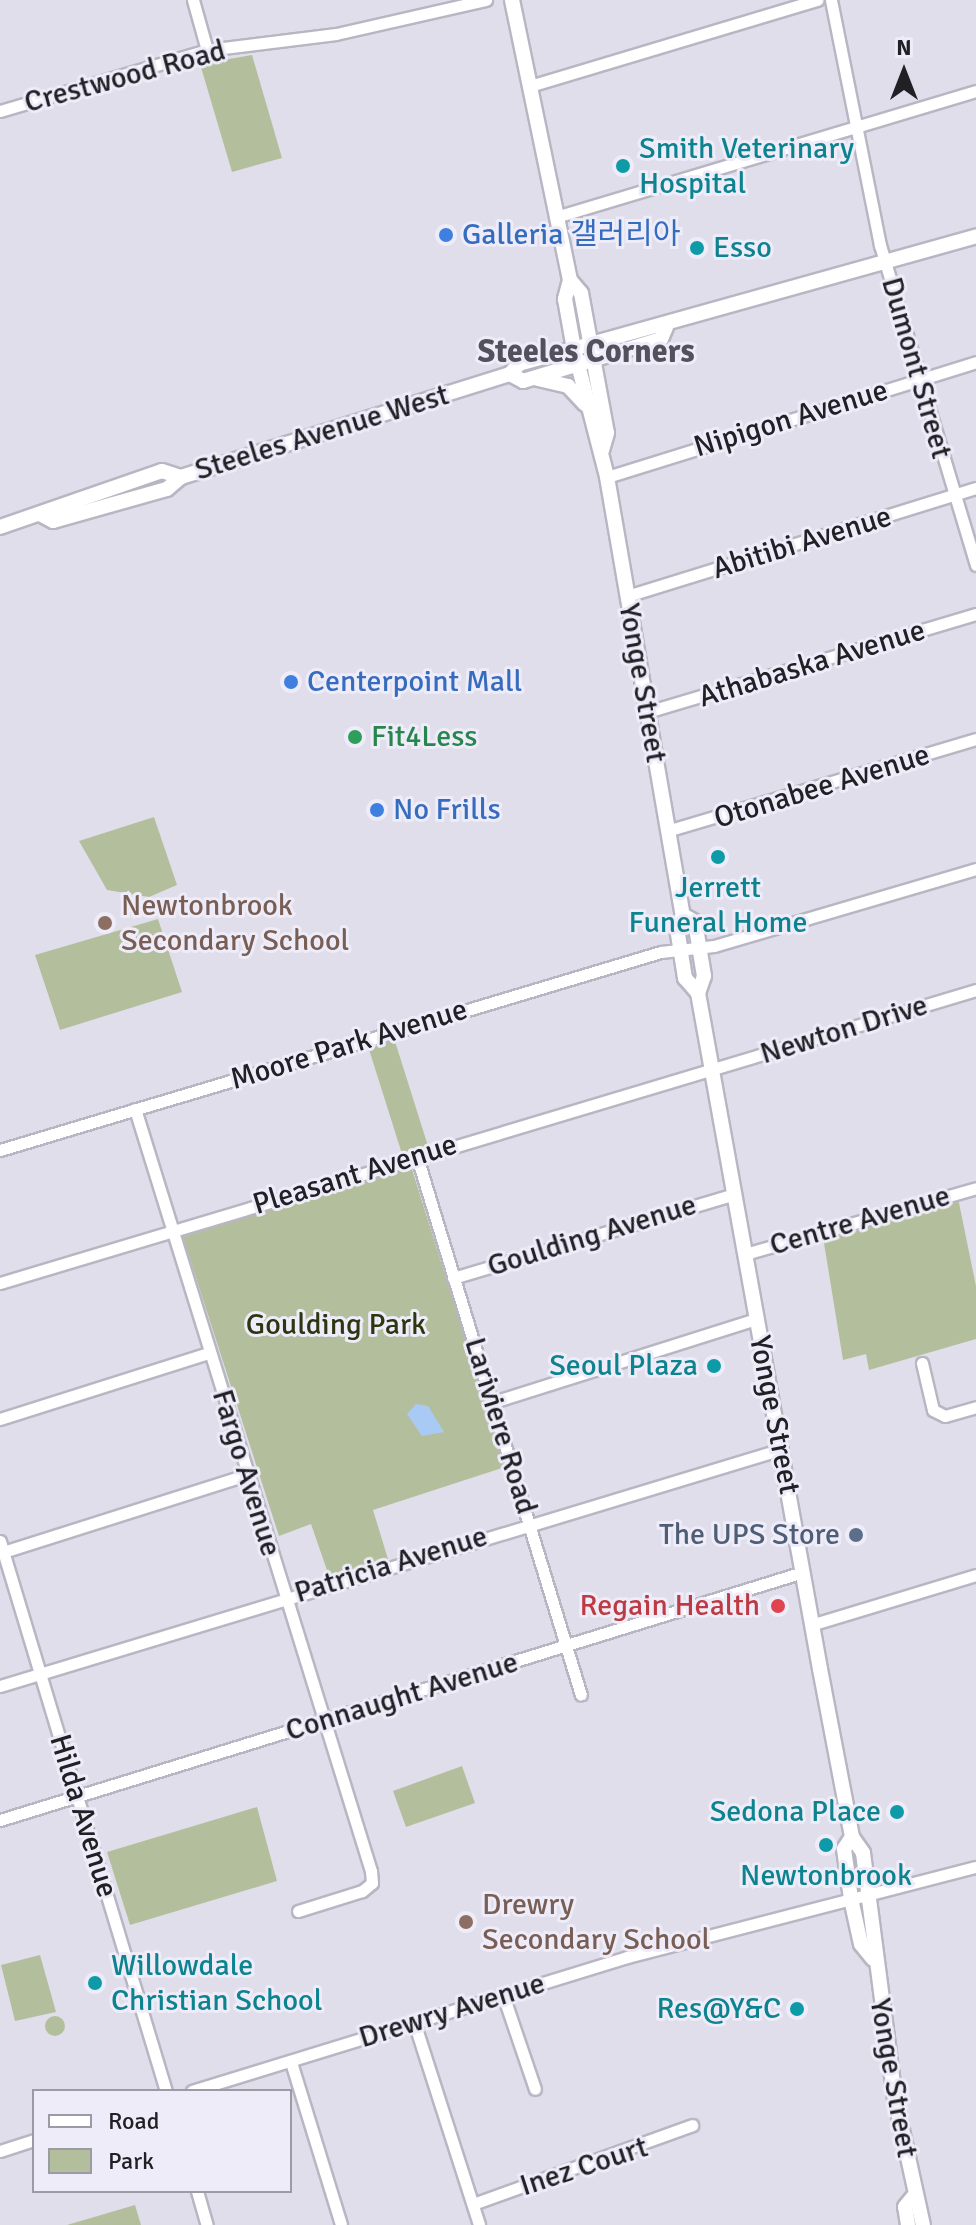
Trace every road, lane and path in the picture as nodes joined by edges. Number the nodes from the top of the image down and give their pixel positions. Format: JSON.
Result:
{"nodes":[{"id":1,"x":193,"y":0,"type":"edge"},
{"id":2,"x":486,"y":0,"type":"edge"},
{"id":3,"x":512,"y":0,"type":"edge"},
{"id":4,"x":817,"y":0,"type":"edge"},
{"id":5,"x":831,"y":0,"type":"edge"},
{"id":6,"x":207,"y":50,"type":"junction"},
{"id":7,"x":530,"y":86,"type":"junction"},
{"id":8,"x":976,"y":91,"type":"edge"},
{"id":9,"x":0,"y":111,"type":"edge"},
{"id":10,"x":855,"y":127,"type":"junction"},
{"id":11,"x":556,"y":217,"type":"junction"},
{"id":12,"x":976,"y":236,"type":"edge"},
{"id":13,"x":885,"y":262,"type":"junction"},
{"id":14,"x":570,"y":280,"type":"junction"},
{"id":15,"x":574,"y":349,"type":"junction"},
{"id":16,"x":591,"y":351,"type":"junction"},
{"id":17,"x":976,"y":362,"type":"edge"},
{"id":18,"x":577,"y":364,"type":"junction"},
{"id":19,"x":510,"y":374,"type":"junction"},
{"id":20,"x":532,"y":378,"type":"junction"},
{"id":21,"x":918,"y":380,"type":"junction"},
{"id":22,"x":585,"y":404,"type":"junction"},
{"id":23,"x":602,"y":450,"type":"junction"},
{"id":24,"x":181,"y":477,"type":"junction"},
{"id":25,"x":607,"y":477,"type":"junction"},
{"id":26,"x":976,"y":488,"type":"edge"},
{"id":27,"x":95,"y":492,"type":"junction"},
{"id":28,"x":954,"y":495,"type":"junction"},
{"id":29,"x":100,"y":507,"type":"junction"},
{"id":30,"x":40,"y":514,"type":"junction"},
{"id":31,"x":0,"y":527,"type":"edge"},
{"id":32,"x":976,"y":565,"type":"edge"},
{"id":33,"x":627,"y":596,"type":"junction"},
{"id":34,"x":976,"y":614,"type":"edge"},
{"id":35,"x":647,"y":712,"type":"junction"},
{"id":36,"x":976,"y":739,"type":"edge"},
{"id":37,"x":667,"y":831,"type":"junction"},
{"id":38,"x":976,"y":869,"type":"edge"},
{"id":39,"x":683,"y":915,"type":"junction"},
{"id":40,"x":699,"y":949,"type":"junction"},
{"id":41,"x":681,"y":951,"type":"junction"},
{"id":42,"x":976,"y":990,"type":"edge"},
{"id":43,"x":698,"y":993,"type":"junction"},
{"id":44,"x":711,"y":1067,"type":"junction"},
{"id":45,"x":135,"y":1109,"type":"junction"},
{"id":46,"x":0,"y":1150,"type":"edge"},
{"id":47,"x":417,"y":1157,"type":"junction"},
{"id":48,"x":976,"y":1188,"type":"edge"},
{"id":49,"x":732,"y":1195,"type":"junction"},
{"id":50,"x":172,"y":1230,"type":"junction"},
{"id":51,"x":745,"y":1254,"type":"junction"},
{"id":52,"x":453,"y":1278,"type":"junction"},
{"id":53,"x":0,"y":1283,"type":"edge"},
{"id":54,"x":756,"y":1319,"type":"junction"},
{"id":55,"x":208,"y":1353,"type":"junction"},
{"id":56,"x":922,"y":1363,"type":"dead end"},
{"id":57,"x":493,"y":1402,"type":"junction"},
{"id":58,"x":976,"y":1407,"type":"edge"},
{"id":59,"x":0,"y":1419,"type":"edge"},
{"id":60,"x":782,"y":1449,"type":"junction"},
{"id":61,"x":246,"y":1475,"type":"junction"},
{"id":62,"x":530,"y":1522,"type":"junction"},
{"id":63,"x":1,"y":1549,"type":"edge"},
{"id":64,"x":803,"y":1572,"type":"junction"},
{"id":65,"x":976,"y":1575,"type":"edge"},
{"id":66,"x":285,"y":1598,"type":"junction"},
{"id":67,"x":811,"y":1625,"type":"junction"},
{"id":68,"x":567,"y":1646,"type":"junction"},
{"id":69,"x":39,"y":1673,"type":"junction"},
{"id":70,"x":0,"y":1686,"type":"edge"},
{"id":71,"x":581,"y":1695,"type":"dead end"},
{"id":72,"x":326,"y":1720,"type":"junction"},
{"id":73,"x":77,"y":1797,"type":"junction"},
{"id":74,"x":0,"y":1820,"type":"edge"},
{"id":75,"x":852,"y":1837,"type":"junction"},
{"id":76,"x":976,"y":1867,"type":"edge"},
{"id":77,"x":869,"y":1896,"type":"junction"},
{"id":78,"x":851,"y":1899,"type":"junction"},
{"id":79,"x":298,"y":1911,"type":"dead end"},
{"id":80,"x":873,"y":1959,"type":"junction"},
{"id":81,"x":503,"y":1995,"type":"junction"},
{"id":82,"x":414,"y":2022,"type":"junction"},
{"id":83,"x":291,"y":2062,"type":"junction"},
{"id":84,"x":165,"y":2089,"type":"edge"},
{"id":85,"x":199,"y":2089,"type":"edge"},
{"id":86,"x":535,"y":2089,"type":"dead end"},
{"id":87,"x":692,"y":2125,"type":"dead end"},
{"id":88,"x":32,"y":2141,"type":"edge"},
{"id":89,"x":0,"y":2151,"type":"edge"},
{"id":90,"x":198,"y":2193,"type":"edge"},
{"id":91,"x":913,"y":2197,"type":"junction"},
{"id":92,"x":473,"y":2204,"type":"junction"},
{"id":93,"x":207,"y":2225,"type":"edge"},
{"id":94,"x":341,"y":2225,"type":"edge"},
{"id":95,"x":479,"y":2225,"type":"edge"},
{"id":96,"x":908,"y":2225,"type":"edge"},
{"id":97,"x":923,"y":2225,"type":"edge"}],
"edges":[{"from":1,"to":6,"type":"street"},
{"from":2,"to":6,"type":"street","name":"Crestwood Road"},
{"from":3,"to":7,"type":"main road","name":"Yonge Street"},
{"from":4,"to":7,"type":"street"},
{"from":5,"to":10,"type":"street","name":"Dumont Street"},
{"from":6,"to":9,"type":"street","name":"Crestwood Road"},
{"from":7,"to":11,"type":"main road","name":"Yonge Street"},
{"from":8,"to":10,"type":"street"},
{"from":10,"to":11,"type":"street"},
{"from":10,"to":13,"type":"street","name":"Dumont Street"},
{"from":11,"to":14,"type":"main road","name":"Yonge Street"},
{"from":12,"to":13,"type":"main road"},
{"from":13,"to":16,"type":"main road"},
{"from":13,"to":21,"type":"street","name":"Dumont Street"},
{"from":14,"to":15,"type":"main road","name":"Yonge Street"},
{"from":14,"to":16,"type":"main road","name":"Yonge Street"},
{"from":15,"to":16,"type":"main road","name":"Steeles Avenue West"},
{"from":15,"to":18,"type":"main road","name":"Yonge Street"},
{"from":15,"to":19,"type":"main road","name":"Steeles Avenue West"},
{"from":16,"to":18,"type":"main road","name":"Steeles Avenue West"},
{"from":16,"to":23,"type":"main road","name":"Yonge Street"},
{"from":17,"to":21,"type":"street","name":"Nipigon Avenue"},
{"from":18,"to":20,"type":"main road","name":"Steeles Avenue West"},
{"from":18,"to":22,"type":"main road","name":"Yonge Street"},
{"from":19,"to":20,"type":"main road","name":"Steeles Avenue West"},
{"from":19,"to":24,"type":"main road","name":"Steeles Avenue West"},
{"from":20,"to":22,"type":"main road"},
{"from":21,"to":25,"type":"street","name":"Nipigon Avenue"},
{"from":21,"to":28,"type":"street","name":"Dumont Street"},
{"from":22,"to":23,"type":"main road","name":"Yonge Street"},
{"from":23,"to":25,"type":"main road","name":"Yonge Street"},
{"from":24,"to":27,"type":"main road","name":"Steeles Avenue West"},
{"from":24,"to":29,"type":"main road","name":"Steeles Avenue West"},
{"from":25,"to":33,"type":"main road","name":"Yonge Street"},
{"from":26,"to":28,"type":"street","name":"Abitibi Avenue"},
{"from":27,"to":29,"type":"main road"},
{"from":27,"to":30,"type":"main road","name":"Steeles Avenue West"},
{"from":28,"to":32,"type":"street","name":"Dumont Street"},
{"from":28,"to":33,"type":"street","name":"Abitibi Avenue"},
{"from":29,"to":30,"type":"main road","name":"Steeles Avenue West"},
{"from":30,"to":31,"type":"main road","name":"Steeles Avenue West"},
{"from":33,"to":35,"type":"main road","name":"Yonge Street"},
{"from":34,"to":35,"type":"street","name":"Athabaska Avenue"},
{"from":35,"to":37,"type":"main road","name":"Yonge Street"},
{"from":36,"to":37,"type":"street","name":"Otonabee Avenue"},
{"from":37,"to":39,"type":"main road","name":"Yonge Street"},
{"from":38,"to":40,"type":"street","name":"Moore Park Avenue"},
{"from":39,"to":40,"type":"main road","name":"Yonge Street"},
{"from":39,"to":41,"type":"main road","name":"Yonge Street"},
{"from":40,"to":41,"type":"street","name":"Moore Park Avenue"},
{"from":40,"to":43,"type":"main road","name":"Yonge Street"},
{"from":41,"to":43,"type":"main road","name":"Yonge Street"},
{"from":41,"to":45,"type":"street","name":"Moore Park Avenue"},
{"from":42,"to":44,"type":"street","name":"Newton Drive"},
{"from":43,"to":44,"type":"main road","name":"Yonge Street"},
{"from":44,"to":47,"type":"street","name":"Pleasant Avenue"},
{"from":44,"to":49,"type":"main road","name":"Yonge Street"},
{"from":45,"to":46,"type":"street","name":"Moore Park Avenue"},
{"from":45,"to":50,"type":"street","name":"Fargo Avenue"},
{"from":47,"to":50,"type":"street","name":"Pleasant Avenue"},
{"from":47,"to":52,"type":"street","name":"Lariviere Road"},
{"from":48,"to":51,"type":"street","name":"Centre Avenue"},
{"from":49,"to":51,"type":"main road","name":"Yonge Street"},
{"from":49,"to":52,"type":"street","name":"Goulding Avenue"},
{"from":50,"to":53,"type":"street","name":"Pleasant Avenue"},
{"from":50,"to":55,"type":"street","name":"Fargo Avenue"},
{"from":51,"to":54,"type":"main road","name":"Yonge Street"},
{"from":52,"to":57,"type":"street","name":"Lariviere Road"},
{"from":54,"to":57,"type":"street"},
{"from":54,"to":60,"type":"main road","name":"Yonge Street"},
{"from":55,"to":59,"type":"street"},
{"from":55,"to":61,"type":"street","name":"Fargo Avenue"},
{"from":56,"to":58,"type":"street"},
{"from":57,"to":62,"type":"street","name":"Lariviere Road"},
{"from":60,"to":62,"type":"street","name":"Patricia Avenue"},
{"from":60,"to":64,"type":"main road","name":"Yonge Street"},
{"from":61,"to":63,"type":"street"},
{"from":61,"to":66,"type":"street","name":"Fargo Avenue"},
{"from":62,"to":66,"type":"street","name":"Patricia Avenue"},
{"from":62,"to":68,"type":"street","name":"Lariviere Road"},
{"from":63,"to":69,"type":"street","name":"Hilda Avenue"},
{"from":64,"to":67,"type":"main road","name":"Yonge Street"},
{"from":64,"to":68,"type":"street","name":"Connaught Avenue"},
{"from":65,"to":67,"type":"street"},
{"from":66,"to":69,"type":"street","name":"Patricia Avenue"},
{"from":66,"to":72,"type":"street","name":"Fargo Avenue"},
{"from":67,"to":75,"type":"main road","name":"Yonge Street"},
{"from":68,"to":71,"type":"street","name":"Lariviere Road"},
{"from":68,"to":72,"type":"street","name":"Connaught Avenue"},
{"from":69,"to":70,"type":"street","name":"Patricia Avenue"},
{"from":69,"to":73,"type":"street","name":"Hilda Avenue"},
{"from":72,"to":73,"type":"street","name":"Connaught Avenue"},
{"from":72,"to":79,"type":"street","name":"Fargo Avenue"},
{"from":73,"to":74,"type":"street","name":"Connaught Avenue"},
{"from":73,"to":84,"type":"street","name":"Hilda Avenue"},
{"from":75,"to":77,"type":"main road","name":"Yonge Street"},
{"from":75,"to":78,"type":"main road","name":"Yonge Street"},
{"from":76,"to":77,"type":"street","name":"Drewry Avenue"},
{"from":77,"to":78,"type":"street","name":"Drewry Avenue"},
{"from":77,"to":80,"type":"main road","name":"Yonge Street"},
{"from":78,"to":80,"type":"main road","name":"Yonge Street"},
{"from":78,"to":81,"type":"street","name":"Drewry Avenue"},
{"from":80,"to":91,"type":"main road","name":"Yonge Street"},
{"from":81,"to":82,"type":"street","name":"Drewry Avenue"},
{"from":81,"to":86,"type":"street"},
{"from":82,"to":83,"type":"street","name":"Drewry Avenue"},
{"from":82,"to":92,"type":"street"},
{"from":83,"to":85,"type":"street","name":"Drewry Avenue"},
{"from":83,"to":94,"type":"street"},
{"from":87,"to":92,"type":"street","name":"Inez Court"},
{"from":88,"to":89,"type":"street"},
{"from":90,"to":93,"type":"street"},
{"from":91,"to":96,"type":"main road","name":"Yonge Street"},
{"from":91,"to":97,"type":"main road","name":"Yonge Street"},
{"from":92,"to":95,"type":"street"}]}
